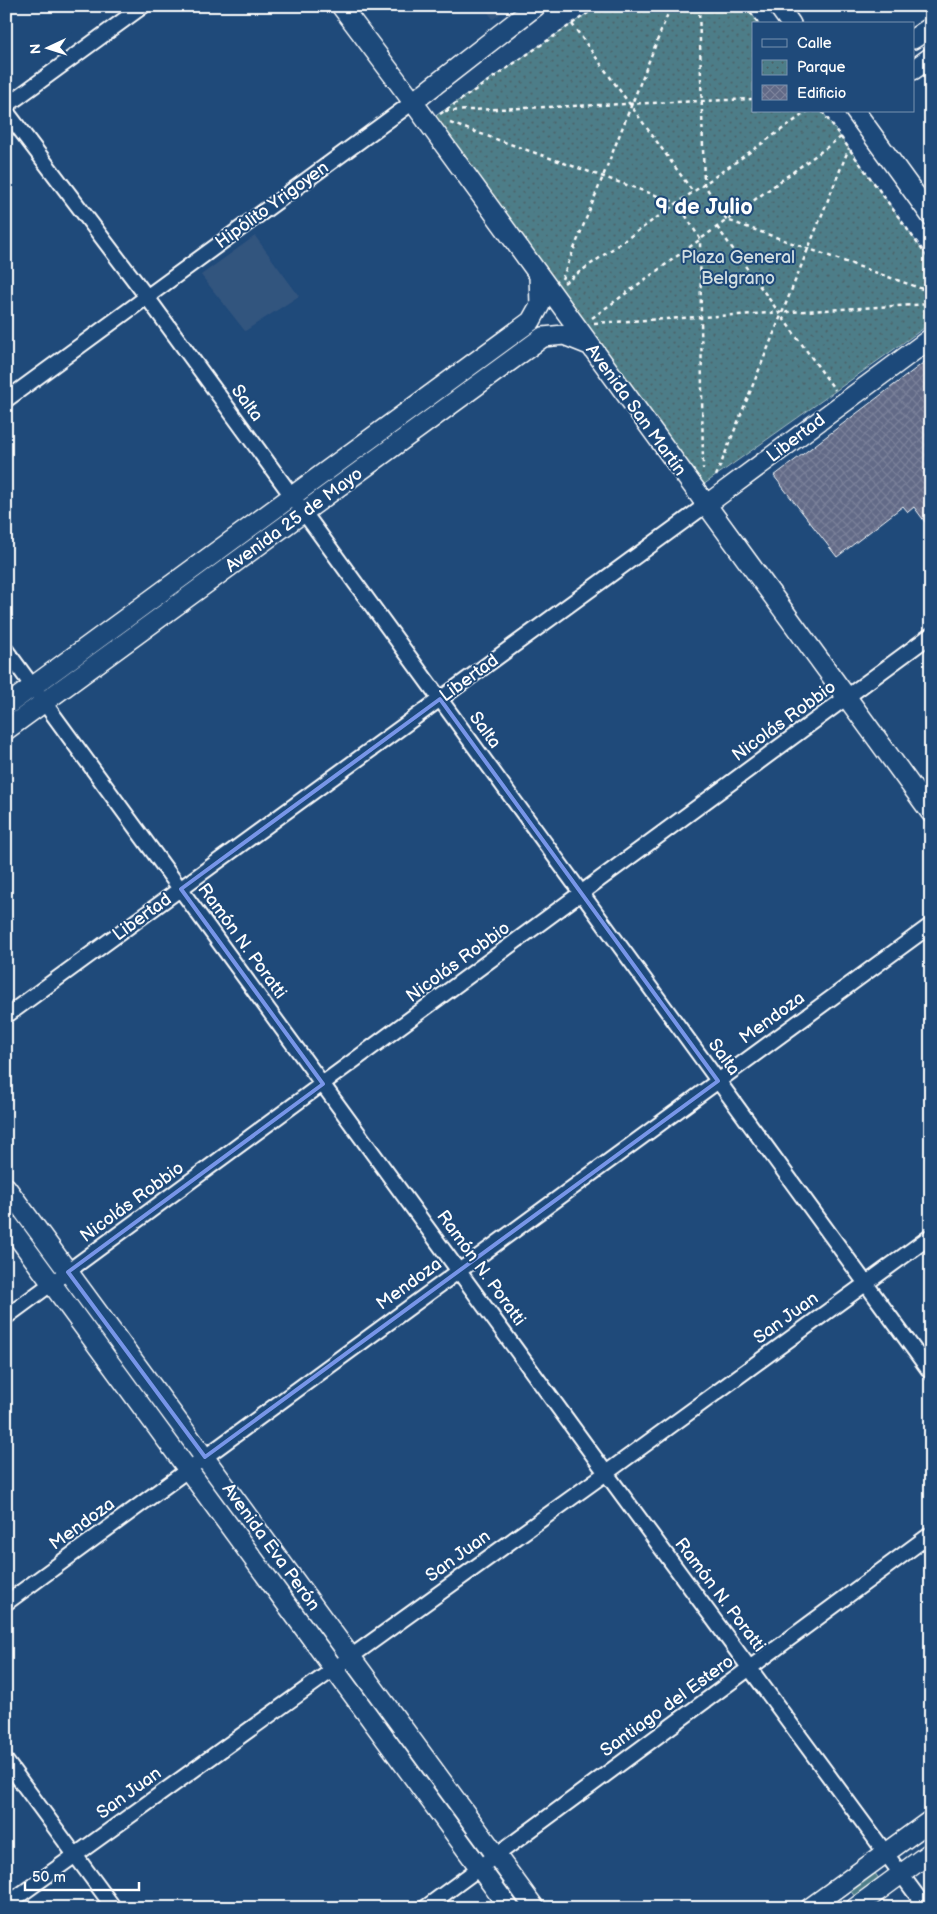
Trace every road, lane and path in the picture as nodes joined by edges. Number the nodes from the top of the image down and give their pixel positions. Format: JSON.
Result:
{"nodes":[{"id":1,"x":143,"y":6,"type":"edge"},
{"id":2,"x":341,"y":6,"type":"edge"},
{"id":3,"x":536,"y":6,"type":"edge"},
{"id":4,"x":598,"y":6,"type":"edge"},
{"id":5,"x":670,"y":6,"type":"edge"},
{"id":6,"x":699,"y":6,"type":"edge"},
{"id":7,"x":746,"y":6,"type":"edge"},
{"id":8,"x":778,"y":6,"type":"edge"},
{"id":9,"x":758,"y":22,"type":"edge"},
{"id":10,"x":790,"y":22,"type":"edge"},
{"id":11,"x":572,"y":24,"type":"dead end"},
{"id":12,"x":931,"y":26,"type":"edge"},
{"id":13,"x":914,"y":38,"type":"edge"},
{"id":14,"x":931,"y":57,"type":"edge"},
{"id":15,"x":914,"y":69,"type":"edge"},
{"id":16,"x":752,"y":99,"type":"edge"},
{"id":17,"x":702,"y":101,"type":"junction"},
{"id":18,"x":413,"y":102,"type":"junction"},
{"id":19,"x":630,"y":104,"type":"junction"},
{"id":20,"x":6,"y":106,"type":"edge"},
{"id":21,"x":6,"y":111,"type":"edge"},
{"id":22,"x":444,"y":111,"type":"dead end"},
{"id":23,"x":807,"y":112,"type":"edge"},
{"id":24,"x":823,"y":112,"type":"edge"},
{"id":25,"x":856,"y":112,"type":"edge"},
{"id":26,"x":434,"y":118,"type":"dead end"},
{"id":27,"x":444,"y":121,"type":"dead end"},
{"id":28,"x":841,"y":137,"type":"junction"},
{"id":29,"x":849,"y":148,"type":"junction"},
{"id":30,"x":602,"y":176,"type":"junction"},
{"id":31,"x":704,"y":184,"type":"junction"},
{"id":32,"x":693,"y":192,"type":"junction"},
{"id":33,"x":678,"y":203,"type":"junction"},
{"id":34,"x":931,"y":216,"type":"edge"},
{"id":35,"x":727,"y":220,"type":"junction"},
{"id":36,"x":717,"y":227,"type":"junction"},
{"id":37,"x":700,"y":239,"type":"junction"},
{"id":38,"x":808,"y":248,"type":"junction"},
{"id":39,"x":931,"y":262,"type":"edge"},
{"id":40,"x":539,"y":276,"type":"junction"},
{"id":41,"x":931,"y":292,"type":"edge"},
{"id":42,"x":147,"y":298,"type":"junction"},
{"id":43,"x":931,"y":304,"type":"edge"},
{"id":44,"x":781,"y":313,"type":"junction"},
{"id":45,"x":701,"y":317,"type":"junction"},
{"id":46,"x":931,"y":338,"type":"edge"},
{"id":47,"x":589,"y":345,"type":"junction"},
{"id":48,"x":843,"y":385,"type":"dead end"},
{"id":49,"x":6,"y":400,"type":"edge"},
{"id":50,"x":724,"y":470,"type":"dead end"},
{"id":51,"x":703,"y":475,"type":"dead end"},
{"id":52,"x":716,"y":476,"type":"junction"},
{"id":53,"x":709,"y":481,"type":"dead end"},
{"id":54,"x":298,"y":505,"type":"junction"},
{"id":55,"x":706,"y":505,"type":"junction"},
{"id":56,"x":931,"y":635,"type":"edge"},
{"id":57,"x":6,"y":650,"type":"edge"},
{"id":58,"x":33,"y":687,"type":"junction"},
{"id":59,"x":847,"y":698,"type":"junction"},
{"id":60,"x":440,"y":699,"type":"junction"},
{"id":61,"x":44,"y":702,"type":"junction"},
{"id":62,"x":6,"y":706,"type":"edge"},
{"id":63,"x":6,"y":730,"type":"edge"},
{"id":64,"x":931,"y":813,"type":"edge"},
{"id":65,"x":181,"y":889,"type":"junction"},
{"id":66,"x":581,"y":894,"type":"junction"},
{"id":67,"x":931,"y":925,"type":"edge"},
{"id":68,"x":6,"y":1016,"type":"edge"},
{"id":69,"x":718,"y":1081,"type":"junction"},
{"id":70,"x":323,"y":1084,"type":"junction"},
{"id":71,"x":6,"y":1187,"type":"edge"},
{"id":72,"x":6,"y":1221,"type":"edge"},
{"id":73,"x":931,"y":1236,"type":"edge"},
{"id":74,"x":460,"y":1270,"type":"junction"},
{"id":75,"x":68,"y":1272,"type":"junction"},
{"id":76,"x":865,"y":1283,"type":"junction"},
{"id":77,"x":52,"y":1284,"type":"junction"},
{"id":78,"x":6,"y":1317,"type":"edge"},
{"id":79,"x":931,"y":1373,"type":"edge"},
{"id":80,"x":205,"y":1457,"type":"junction"},
{"id":81,"x":188,"y":1469,"type":"junction"},
{"id":82,"x":606,"y":1473,"type":"junction"},
{"id":83,"x":931,"y":1534,"type":"edge"},
{"id":84,"x":6,"y":1603,"type":"edge"},
{"id":85,"x":350,"y":1656,"type":"junction"},
{"id":86,"x":334,"y":1668,"type":"junction"},
{"id":87,"x":750,"y":1668,"type":"junction"},
{"id":88,"x":6,"y":1761,"type":"edge"},
{"id":89,"x":931,"y":1820,"type":"edge"},
{"id":90,"x":931,"y":1852,"type":"edge"},
{"id":91,"x":886,"y":1853,"type":"junction"},
{"id":92,"x":75,"y":1855,"type":"junction"},
{"id":93,"x":496,"y":1855,"type":"junction"},
{"id":94,"x":480,"y":1867,"type":"junction"},
{"id":95,"x":901,"y":1874,"type":"junction"},
{"id":96,"x":6,"y":1905,"type":"edge"},
{"id":97,"x":114,"y":1908,"type":"edge"},
{"id":98,"x":425,"y":1908,"type":"edge"},
{"id":99,"x":509,"y":1908,"type":"edge"},
{"id":100,"x":535,"y":1908,"type":"edge"},
{"id":101,"x":810,"y":1908,"type":"edge"},
{"id":102,"x":855,"y":1908,"type":"edge"},
{"id":103,"x":926,"y":1908,"type":"edge"}],
"edges":[{"from":1,"to":20,"type":"street"},
{"from":2,"to":18,"type":"main road","name":"Avenida San Martín"},
{"from":3,"to":18,"type":"main road","name":"Hipólito Yrigoyen"},
{"from":4,"to":26,"type":"path"},
{"from":5,"to":19,"type":"path"},
{"from":6,"to":17,"type":"path"},
{"from":7,"to":9,"type":"path"},
{"from":8,"to":10,"type":"main road"},
{"from":11,"to":19,"type":"path"},
{"from":12,"to":13,"type":"main road"},
{"from":14,"to":15,"type":"main road"},
{"from":16,"to":17,"type":"path"},
{"from":17,"to":19,"type":"path"},
{"from":17,"to":31,"type":"path"},
{"from":18,"to":40,"type":"main road","name":"Avenida San Martín"},
{"from":18,"to":42,"type":"street","name":"Hipólito Yrigoyen"},
{"from":19,"to":22,"type":"path"},
{"from":19,"to":30,"type":"path"},
{"from":19,"to":32,"type":"path"},
{"from":21,"to":42,"type":"street","name":"Salta"},
{"from":23,"to":31,"type":"path"},
{"from":24,"to":28,"type":"path"},
{"from":25,"to":34,"type":"main road"},
{"from":27,"to":30,"type":"path"},
{"from":28,"to":29,"type":"path"},
{"from":28,"to":35,"type":"path"},
{"from":29,"to":38,"type":"path"},
{"from":29,"to":39,"type":"path"},
{"from":30,"to":33,"type":"path"},
{"from":30,"to":33,"type":"path"},
{"from":31,"to":32,"type":"path"},
{"from":31,"to":35,"type":"path"},
{"from":32,"to":33,"type":"path"},
{"from":33,"to":37,"type":"path"},
{"from":35,"to":36,"type":"path"},
{"from":35,"to":38,"type":"path"},
{"from":36,"to":37,"type":"path"},
{"from":36,"to":44,"type":"path"},
{"from":37,"to":45,"type":"path"},
{"from":37,"to":45,"type":"path"},
{"from":38,"to":41,"type":"path"},
{"from":38,"to":44,"type":"path"},
{"from":40,"to":47,"type":"main road","name":"Avenida San Martín"},
{"from":40,"to":54,"type":"main road","name":"Avenida 25 de Mayo"},
{"from":42,"to":49,"type":"street","name":"Hipólito Yrigoyen"},
{"from":42,"to":54,"type":"street","name":"Salta"},
{"from":43,"to":44,"type":"path"},
{"from":44,"to":45,"type":"path"},
{"from":44,"to":48,"type":"path"},
{"from":44,"to":52,"type":"path"},
{"from":45,"to":51,"type":"path"},
{"from":46,"to":55,"type":"main road","name":"Libertad"},
{"from":47,"to":54,"type":"main road","name":"Avenida 25 de Mayo"},
{"from":47,"to":55,"type":"main road","name":"Avenida San Martín"},
{"from":50,"to":52,"type":"path"},
{"from":52,"to":53,"type":"path"},
{"from":54,"to":58,"type":"main road","name":"Avenida 25 de Mayo"},
{"from":54,"to":60,"type":"street","name":"Salta"},
{"from":54,"to":61,"type":"main road","name":"Avenida 25 de Mayo"},
{"from":55,"to":59,"type":"main road","name":"Avenida San Martín"},
{"from":55,"to":60,"type":"street","name":"Libertad"},
{"from":56,"to":59,"type":"street","name":"Nicolás Robbio"},
{"from":57,"to":58,"type":"street","name":"Ramón N. Poratti"},
{"from":58,"to":61,"type":"street","name":"Ramón N. Poratti"},
{"from":58,"to":62,"type":"main road","name":"Avenida 25 de Mayo"},
{"from":59,"to":64,"type":"main road","name":"Avenida San Martín"},
{"from":59,"to":66,"type":"street","name":"Nicolás Robbio"},
{"from":60,"to":65,"type":"street","name":"Libertad"},
{"from":60,"to":66,"type":"street","name":"Salta"},
{"from":61,"to":63,"type":"main road","name":"Avenida 25 de Mayo"},
{"from":61,"to":65,"type":"street","name":"Ramón N. Poratti"},
{"from":65,"to":68,"type":"street","name":"Libertad"},
{"from":65,"to":70,"type":"street","name":"Ramón N. Poratti"},
{"from":66,"to":69,"type":"street","name":"Salta"},
{"from":66,"to":70,"type":"street","name":"Nicolás Robbio"},
{"from":67,"to":69,"type":"street","name":"Mendoza"},
{"from":69,"to":74,"type":"street","name":"Mendoza"},
{"from":69,"to":76,"type":"street","name":"Salta"},
{"from":70,"to":74,"type":"street","name":"Ramón N. Poratti"},
{"from":70,"to":75,"type":"street","name":"Nicolás Robbio"},
{"from":71,"to":75,"type":"main road","name":"Avenida Eva Perón"},
{"from":72,"to":77,"type":"main road","name":"Avenida Eva Perón"},
{"from":73,"to":76,"type":"street","name":"San Juan"},
{"from":74,"to":80,"type":"street","name":"Mendoza"},
{"from":74,"to":82,"type":"street","name":"Ramón N. Poratti"},
{"from":75,"to":77,"type":"street","name":"Nicolás Robbio"},
{"from":75,"to":80,"type":"main road","name":"Avenida Eva Perón"},
{"from":76,"to":79,"type":"street","name":"Salta"},
{"from":76,"to":82,"type":"street","name":"San Juan"},
{"from":77,"to":78,"type":"street","name":"Nicolás Robbio"},
{"from":77,"to":81,"type":"main road","name":"Avenida Eva Perón"},
{"from":80,"to":81,"type":"street","name":"Mendoza"},
{"from":80,"to":85,"type":"main road","name":"Avenida Eva Perón"},
{"from":81,"to":84,"type":"street","name":"Mendoza"},
{"from":81,"to":86,"type":"main road","name":"Avenida Eva Perón"},
{"from":82,"to":85,"type":"street","name":"San Juan"},
{"from":82,"to":87,"type":"street","name":"Ramón N. Poratti"},
{"from":83,"to":87,"type":"street","name":"Santiago del Estero"},
{"from":85,"to":86,"type":"street","name":"San Juan"},
{"from":85,"to":93,"type":"main road","name":"Avenida Eva Perón"},
{"from":86,"to":92,"type":"street","name":"San Juan"},
{"from":86,"to":94,"type":"main road","name":"Avenida Eva Perón"},
{"from":87,"to":91,"type":"street","name":"Ramón N. Poratti"},
{"from":87,"to":93,"type":"street","name":"Santiago del Estero"},
{"from":88,"to":92,"type":"street"},
{"from":89,"to":91,"type":"main road"},
{"from":90,"to":95,"type":"main road"},
{"from":91,"to":95,"type":"street","name":"Ramón N. Poratti"},
{"from":91,"to":101,"type":"main road"},
{"from":92,"to":96,"type":"street","name":"San Juan"},
{"from":92,"to":97,"type":"street"},
{"from":93,"to":94,"type":"street","name":"Santiago del Estero"},
{"from":93,"to":100,"type":"main road","name":"Avenida Eva Perón"},
{"from":94,"to":98,"type":"street","name":"Santiago del Estero"},
{"from":94,"to":99,"type":"main road","name":"Avenida Eva Perón"},
{"from":95,"to":102,"type":"main road"},
{"from":95,"to":103,"type":"street","name":"Ramón N. Poratti"}]}
